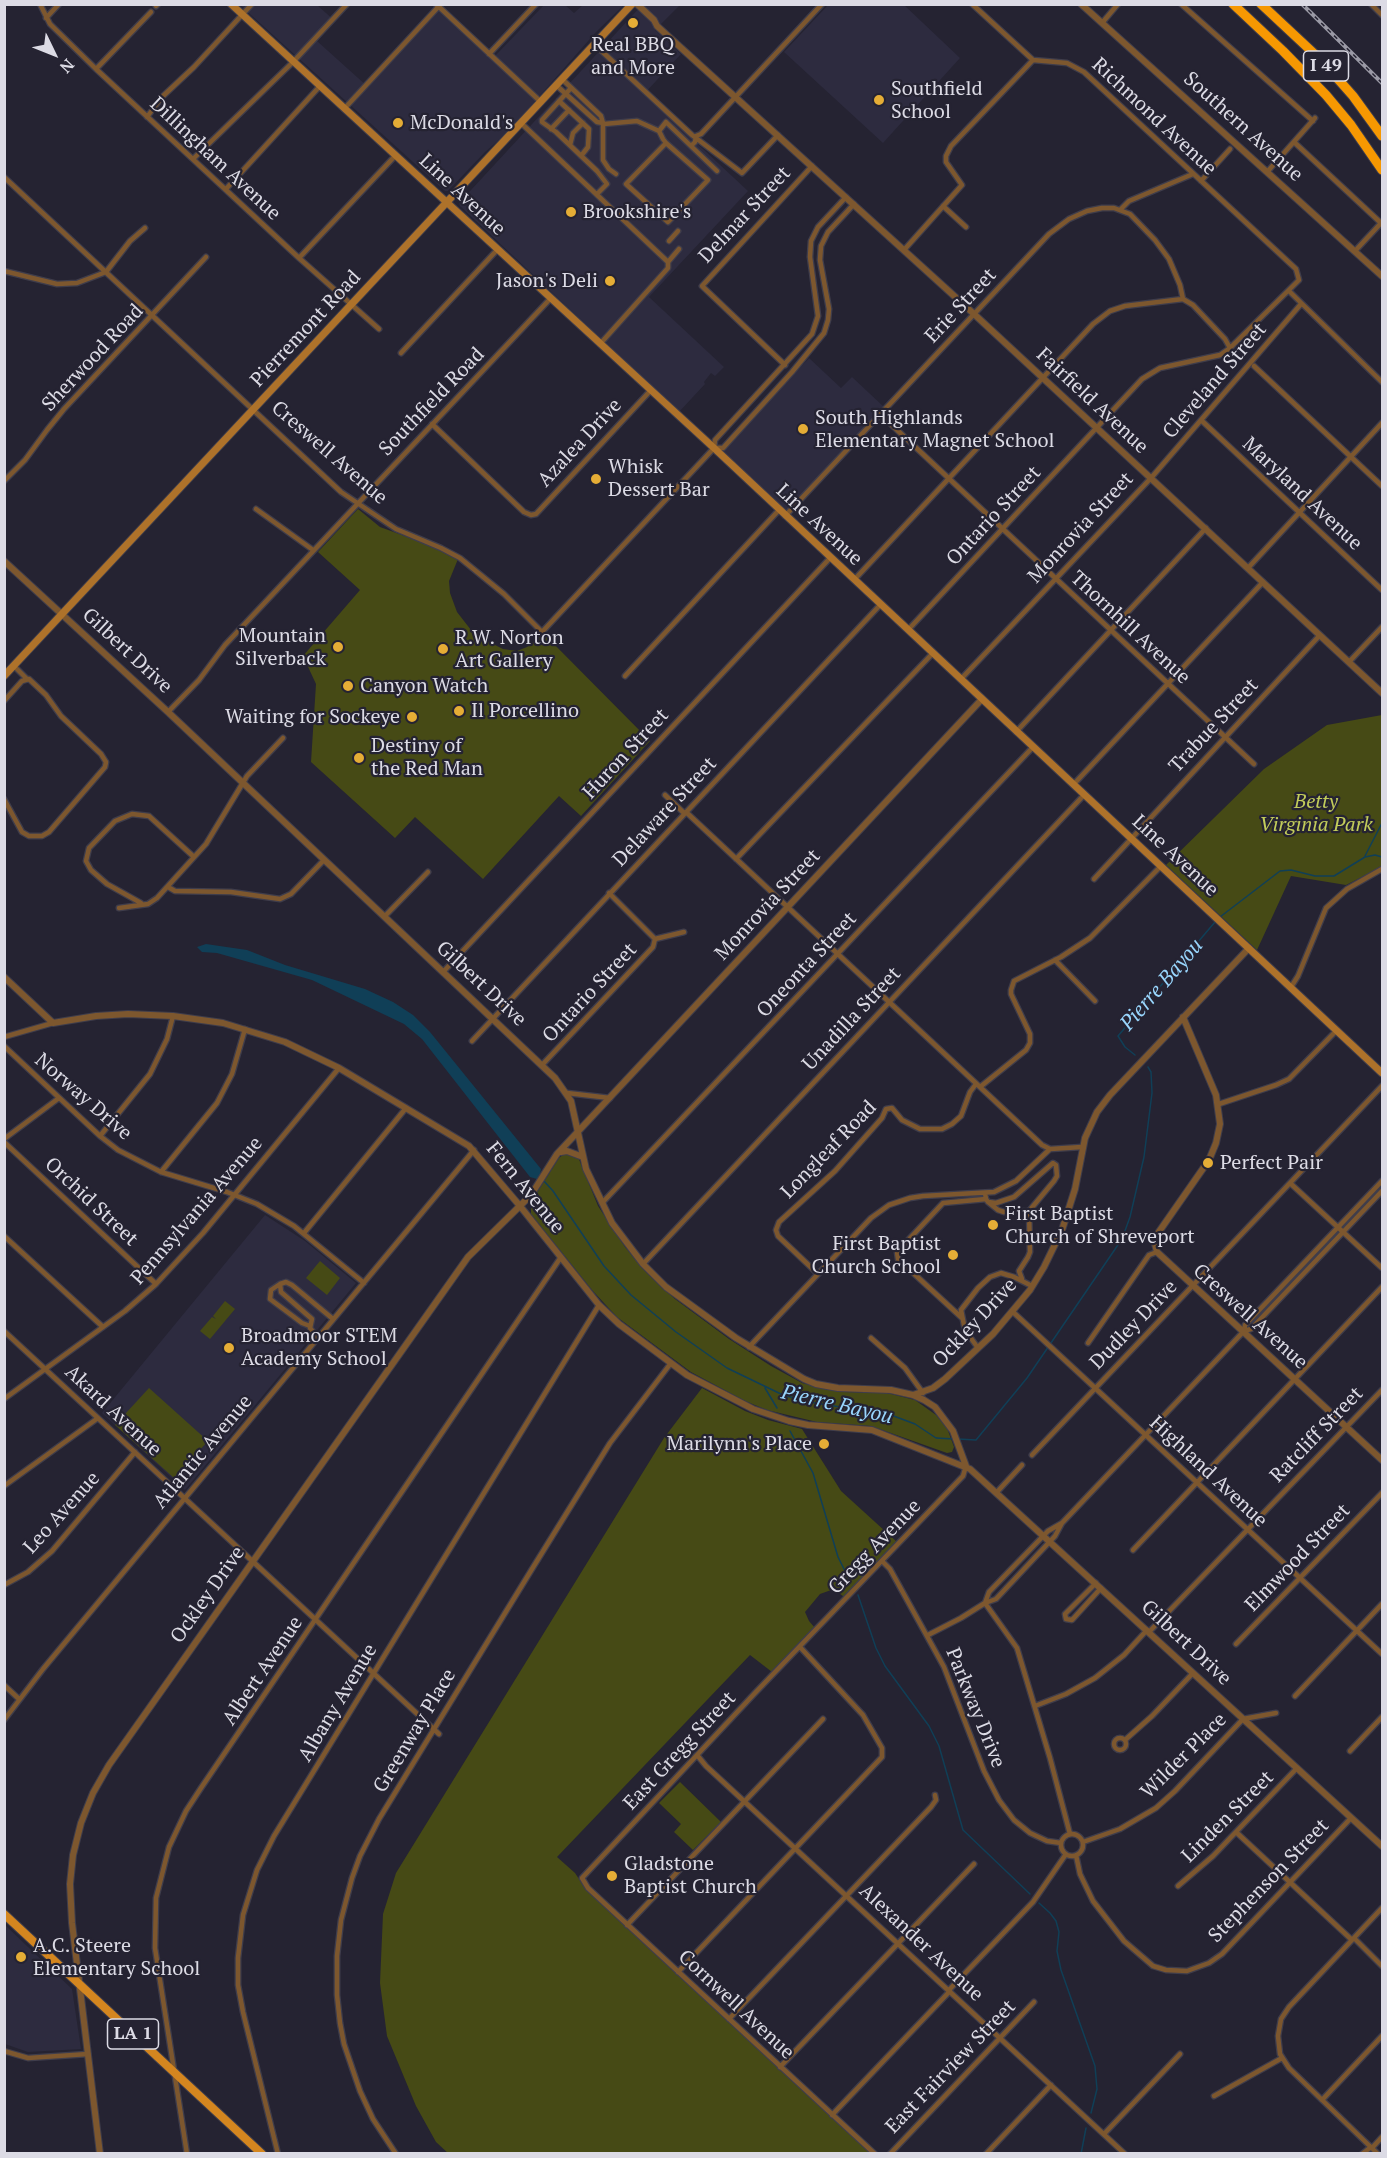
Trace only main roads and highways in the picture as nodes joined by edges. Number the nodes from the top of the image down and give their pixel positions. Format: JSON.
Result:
{"nodes":[{"id":1,"x":231,"y":4,"type":"edge"},
{"id":2,"x":632,"y":4,"type":"edge"},
{"id":3,"x":1233,"y":4,"type":"edge"},
{"id":4,"x":1261,"y":4,"type":"edge"},
{"id":5,"x":1383,"y":136,"type":"edge"},
{"id":6,"x":1383,"y":170,"type":"edge"},
{"id":7,"x":446,"y":203,"type":"junction"},
{"id":8,"x":4,"y":676,"type":"edge"},
{"id":9,"x":1383,"y":1072,"type":"edge"},
{"id":10,"x":4,"y":1914,"type":"edge"},
{"id":11,"x":262,"y":2154,"type":"edge"}],
"edges":[{"from":1,"to":7,"type":"main road","name":"Line Avenue"},
{"from":2,"to":7,"type":"main road","name":"Pierremont Road"},
{"from":3,"to":6,"type":"highway","number":"I 49"},
{"from":4,"to":5,"type":"highway","number":"I 49"},
{"from":7,"to":8,"type":"main road","name":"Pierremont Road"},
{"from":7,"to":9,"type":"main road","name":"Line Avenue"},
{"from":10,"to":11,"type":"main road","number":"LA 1"}]}
